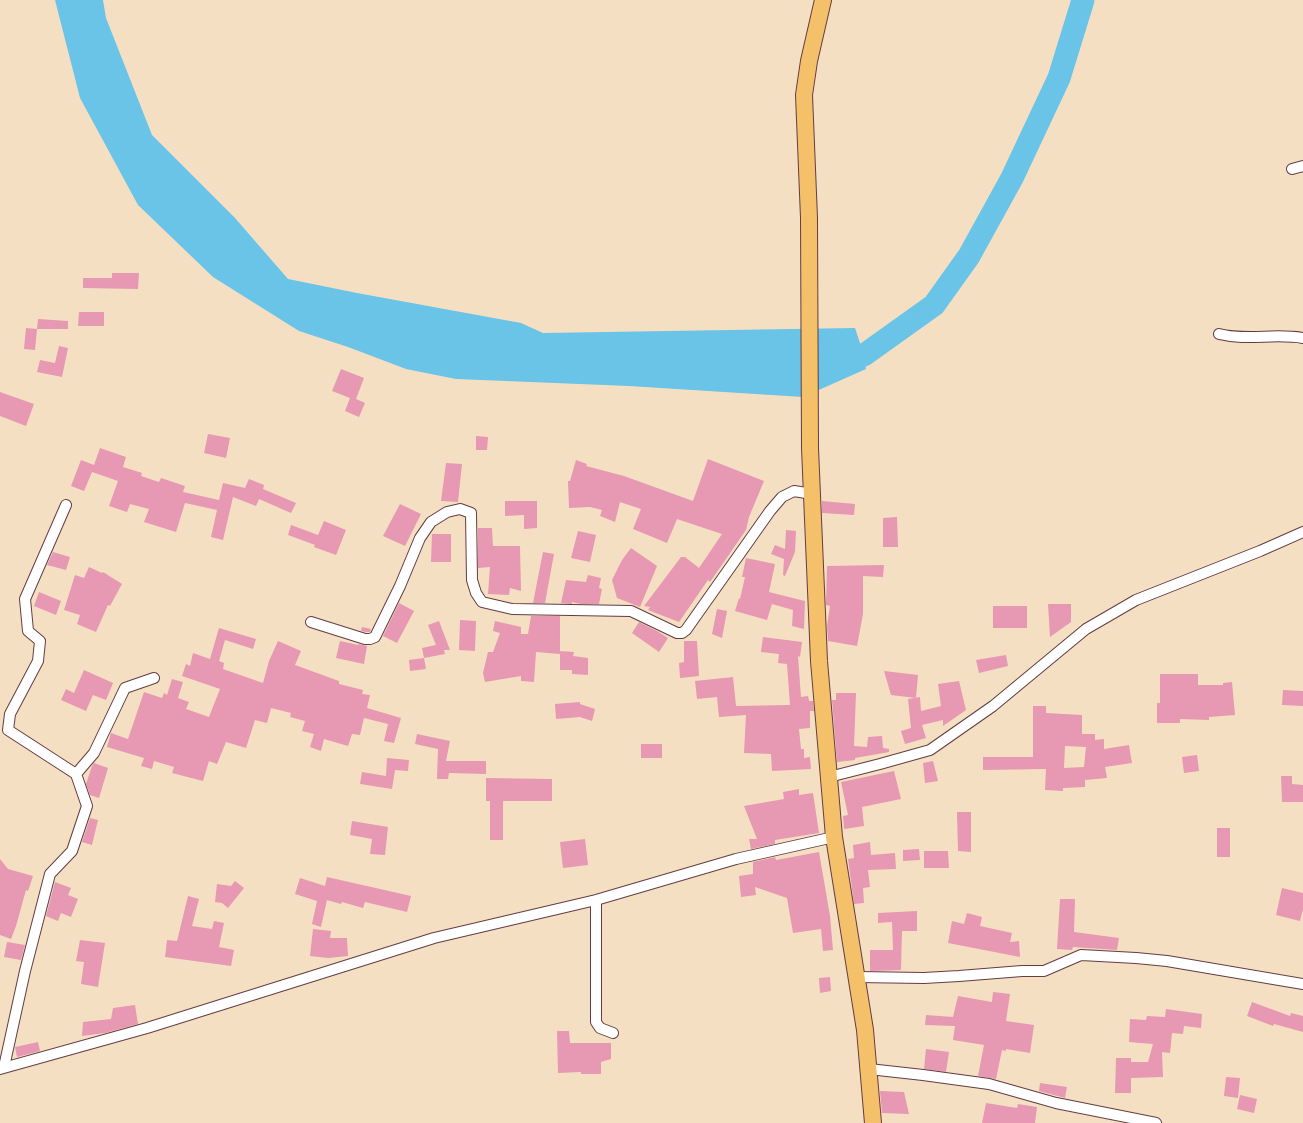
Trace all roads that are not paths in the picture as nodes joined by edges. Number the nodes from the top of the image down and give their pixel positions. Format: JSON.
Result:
{"nodes":[{"id":1,"x":822,"y":0,"type":"edge"},
{"id":2,"x":1303,"y":166,"type":"edge"},
{"id":3,"x":1292,"y":169,"type":"dead end"},
{"id":4,"x":1219,"y":334,"type":"dead end"},
{"id":5,"x":1303,"y":338,"type":"edge"},
{"id":6,"x":812,"y":494,"type":"junction"},
{"id":7,"x":66,"y":505,"type":"dead end"},
{"id":8,"x":1303,"y":532,"type":"edge"},
{"id":9,"x":311,"y":622,"type":"dead end"},
{"id":10,"x":154,"y":678,"type":"dead end"},
{"id":11,"x":76,"y":774,"type":"junction"},
{"id":12,"x":829,"y":777,"type":"junction"},
{"id":13,"x":834,"y":837,"type":"junction"},
{"id":14,"x":596,"y":900,"type":"junction"},
{"id":15,"x":857,"y":977,"type":"junction"},
{"id":16,"x":1303,"y":984,"type":"edge"},
{"id":17,"x":613,"y":1033,"type":"dead end"},
{"id":18,"x":2,"y":1068,"type":"edge"},
{"id":19,"x":869,"y":1069,"type":"junction"},
{"id":20,"x":873,"y":1123,"type":"edge"},
{"id":21,"x":1156,"y":1123,"type":"edge"}],
"edges":[{"from":1,"to":6,"type":"main road"},
{"from":2,"to":3,"type":"street"},
{"from":4,"to":5,"type":"street"},
{"from":6,"to":9,"type":"street"},
{"from":6,"to":12,"type":"main road"},
{"from":7,"to":11,"type":"street"},
{"from":8,"to":12,"type":"street"},
{"from":10,"to":11,"type":"street"},
{"from":11,"to":18,"type":"street"},
{"from":12,"to":13,"type":"main road"},
{"from":13,"to":14,"type":"street"},
{"from":13,"to":15,"type":"main road"},
{"from":14,"to":17,"type":"street"},
{"from":14,"to":18,"type":"street"},
{"from":15,"to":16,"type":"street"},
{"from":15,"to":19,"type":"main road"},
{"from":19,"to":20,"type":"main road"},
{"from":19,"to":21,"type":"street"}]}
